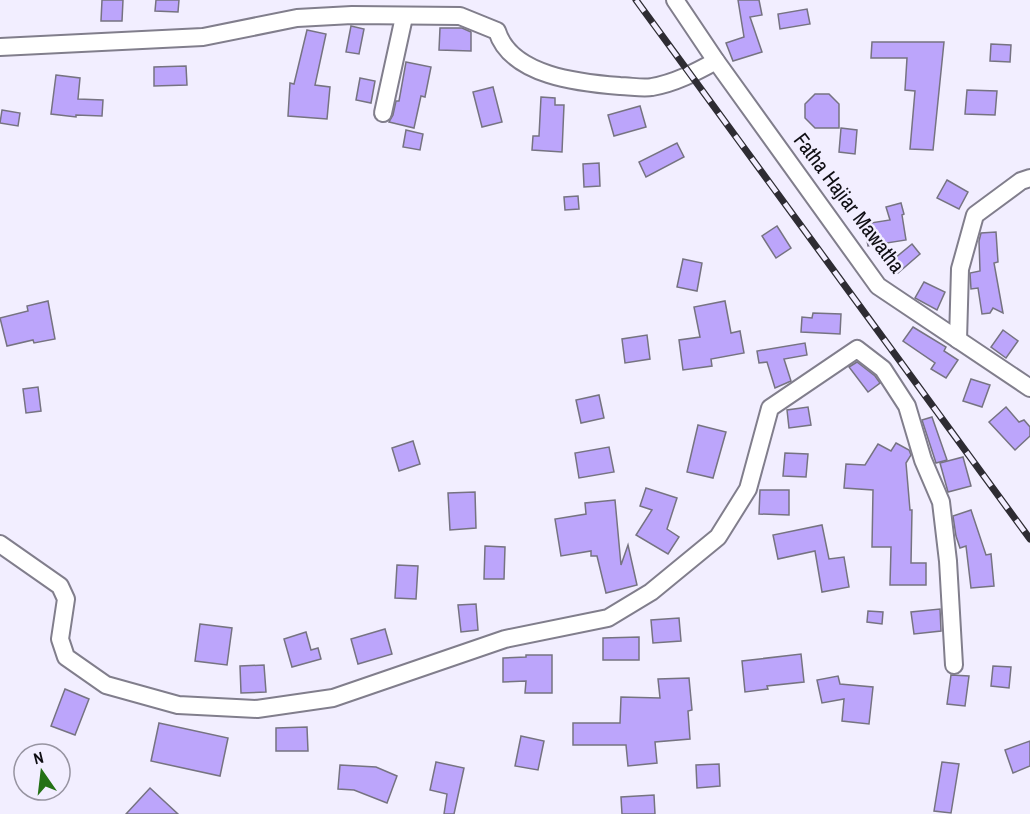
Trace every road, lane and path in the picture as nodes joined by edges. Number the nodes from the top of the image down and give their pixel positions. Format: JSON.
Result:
{"nodes":[{"id":1,"x":675,"y":0,"type":"edge"},
{"id":2,"x":404,"y":16,"type":"junction"},
{"id":3,"x":0,"y":47,"type":"edge"},
{"id":4,"x":716,"y":61,"type":"junction"},
{"id":5,"x":383,"y":113,"type":"dead end"},
{"id":6,"x":1030,"y":178,"type":"edge"},
{"id":7,"x":958,"y":340,"type":"junction"},
{"id":8,"x":1030,"y":388,"type":"edge"},
{"id":9,"x":0,"y":544,"type":"edge"},
{"id":10,"x":954,"y":665,"type":"dead end"}],
"edges":[{"from":1,"to":4,"type":"street","name":"Fatha Hajiar Mawatha"},
{"from":2,"to":3,"type":"street"},
{"from":2,"to":4,"type":"street"},
{"from":2,"to":5,"type":"street"},
{"from":4,"to":7,"type":"street","name":"Fatha Hajiar Mawatha"},
{"from":6,"to":7,"type":"street"},
{"from":7,"to":8,"type":"street","name":"Fatha Hajiar Mawatha"},
{"from":9,"to":10,"type":"street"}]}
